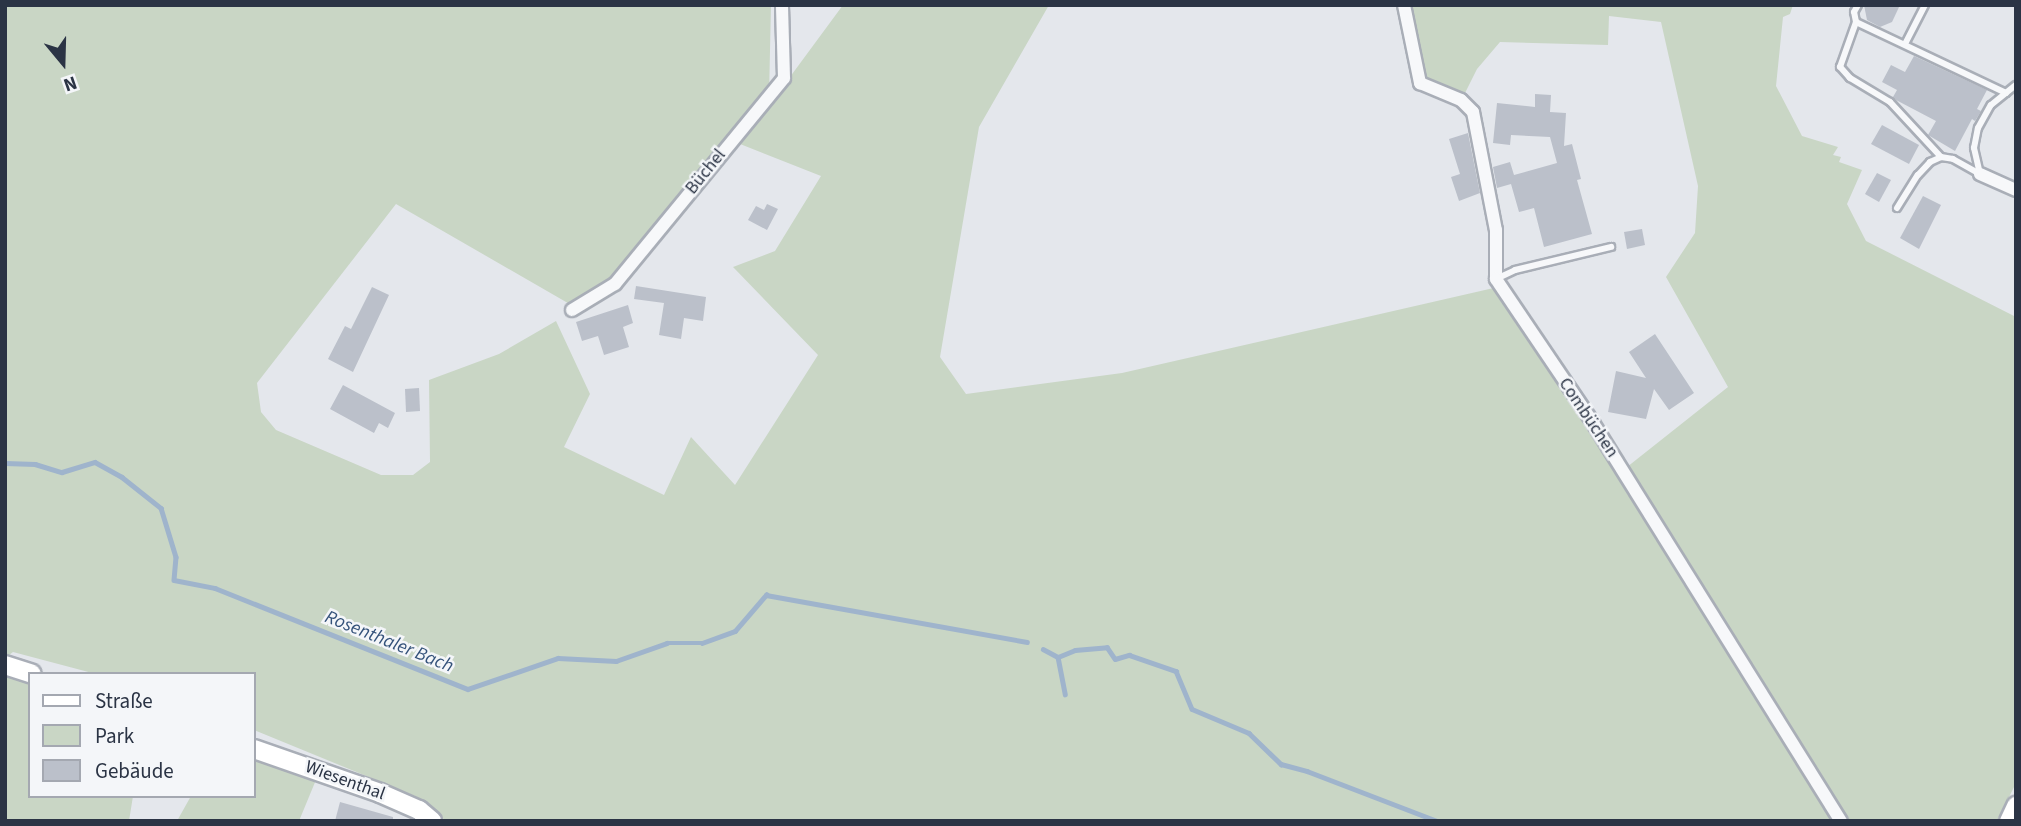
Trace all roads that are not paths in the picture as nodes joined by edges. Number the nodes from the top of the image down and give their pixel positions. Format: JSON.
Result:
{"nodes":[{"id":1,"x":782,"y":5,"type":"edge"},
{"id":2,"x":1404,"y":5,"type":"edge"},
{"id":3,"x":1858,"y":5,"type":"edge"},
{"id":4,"x":1926,"y":5,"type":"edge"},
{"id":5,"x":1856,"y":22,"type":"junction"},
{"id":6,"x":1905,"y":44,"type":"junction"},
{"id":7,"x":2016,"y":85,"type":"edge"},
{"id":8,"x":2006,"y":93,"type":"junction"},
{"id":9,"x":1941,"y":157,"type":"junction"},
{"id":10,"x":1980,"y":174,"type":"junction"},
{"id":11,"x":2016,"y":190,"type":"edge"},
{"id":12,"x":1897,"y":208,"type":"dead end"},
{"id":13,"x":1611,"y":247,"type":"dead end"},
{"id":14,"x":1496,"y":279,"type":"junction"},
{"id":15,"x":572,"y":310,"type":"dead end"},
{"id":16,"x":5,"y":665,"type":"edge"},
{"id":17,"x":28,"y":673,"type":"edge"},
{"id":18,"x":256,"y":750,"type":"edge"},
{"id":19,"x":2016,"y":806,"type":"edge"},
{"id":20,"x":432,"y":821,"type":"edge"},
{"id":21,"x":1841,"y":821,"type":"edge"},
{"id":22,"x":2009,"y":821,"type":"edge"}],
"edges":[{"from":1,"to":15,"type":"street","name":"Büchel"},
{"from":2,"to":14,"type":"street"},
{"from":3,"to":5,"type":"lane"},
{"from":4,"to":6,"type":"lane"},
{"from":5,"to":6,"type":"lane"},
{"from":5,"to":9,"type":"lane"},
{"from":6,"to":8,"type":"lane"},
{"from":7,"to":8,"type":"lane"},
{"from":8,"to":10,"type":"lane"},
{"from":9,"to":10,"type":"lane"},
{"from":9,"to":12,"type":"lane"},
{"from":10,"to":11,"type":"street"},
{"from":13,"to":14,"type":"lane"},
{"from":14,"to":21,"type":"street","name":"Combüchen"},
{"from":16,"to":17,"type":"street"},
{"from":18,"to":20,"type":"street","name":"Wiesenthal"},
{"from":19,"to":22,"type":"main road"}]}
